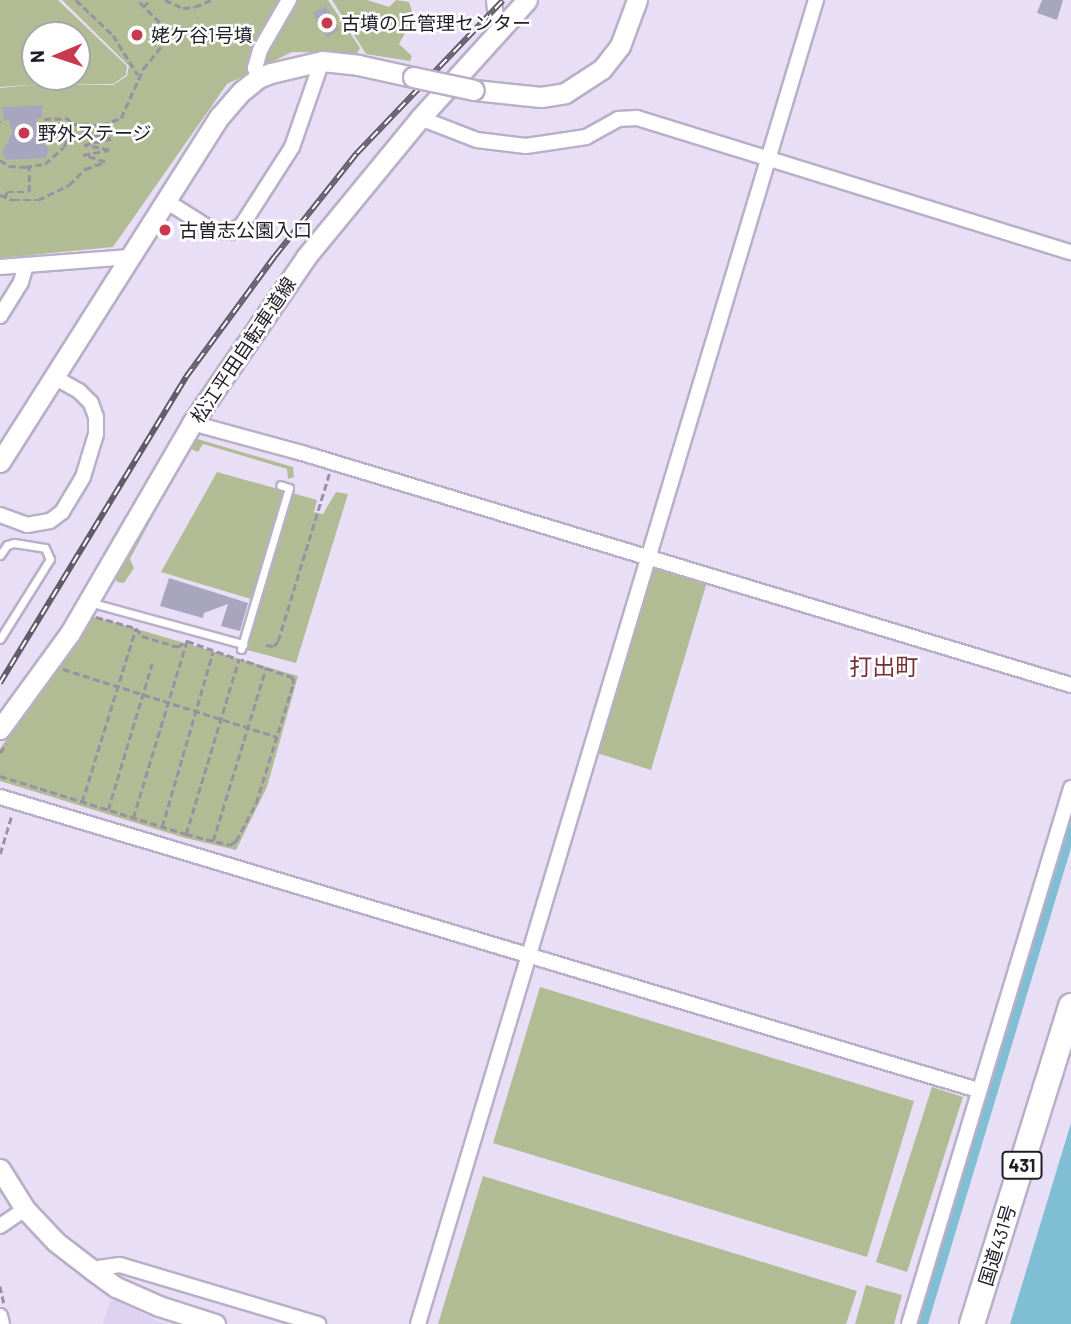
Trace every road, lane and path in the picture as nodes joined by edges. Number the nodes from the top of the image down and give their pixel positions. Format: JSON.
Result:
{"nodes":[{"id":1,"x":76,"y":0,"type":"edge"},
{"id":2,"x":137,"y":0,"type":"edge"},
{"id":3,"x":150,"y":0,"type":"edge"},
{"id":4,"x":164,"y":0,"type":"edge"},
{"id":5,"x":211,"y":0,"type":"edge"},
{"id":6,"x":494,"y":0,"type":"edge"},
{"id":7,"x":527,"y":0,"type":"edge"},
{"id":8,"x":637,"y":0,"type":"edge"},
{"id":9,"x":816,"y":0,"type":"edge"},
{"id":10,"x":288,"y":1,"type":"edge"},
{"id":11,"x":144,"y":7,"type":"junction"},
{"id":12,"x":501,"y":26,"type":"junction"},
{"id":13,"x":322,"y":61,"type":"junction"},
{"id":14,"x":139,"y":76,"type":"junction"},
{"id":15,"x":258,"y":78,"type":"junction"},
{"id":16,"x":420,"y":118,"type":"junction"},
{"id":17,"x":44,"y":119,"type":"dead end"},
{"id":18,"x":74,"y":124,"type":"junction"},
{"id":19,"x":83,"y":126,"type":"junction"},
{"id":20,"x":0,"y":160,"type":"edge"},
{"id":21,"x":767,"y":161,"type":"junction"},
{"id":22,"x":29,"y":167,"type":"junction"},
{"id":23,"x":0,"y":195,"type":"edge"},
{"id":24,"x":5,"y":197,"type":"junction"},
{"id":25,"x":166,"y":201,"type":"junction"},
{"id":26,"x":1071,"y":252,"type":"edge"},
{"id":27,"x":130,"y":257,"type":"junction"},
{"id":28,"x":26,"y":265,"type":"junction"},
{"id":29,"x":0,"y":268,"type":"edge"},
{"id":30,"x":0,"y":316,"type":"edge"},
{"id":31,"x":54,"y":377,"type":"junction"},
{"id":32,"x":192,"y":423,"type":"junction"},
{"id":33,"x":0,"y":462,"type":"edge"},
{"id":34,"x":333,"y":463,"type":"junction"},
{"id":35,"x":280,"y":485,"type":"dead end"},
{"id":36,"x":0,"y":515,"type":"edge"},
{"id":37,"x":0,"y":555,"type":"edge"},
{"id":38,"x":648,"y":558,"type":"junction"},
{"id":39,"x":90,"y":610,"type":"junction"},
{"id":40,"x":136,"y":628,"type":"junction"},
{"id":41,"x":190,"y":630,"type":"junction"},
{"id":42,"x":0,"y":639,"type":"edge"},
{"id":43,"x":187,"y":641,"type":"junction"},
{"id":44,"x":266,"y":645,"type":"dead end"},
{"id":45,"x":213,"y":651,"type":"junction"},
{"id":46,"x":152,"y":663,"type":"dead end"},
{"id":47,"x":238,"y":663,"type":"dead end"},
{"id":48,"x":58,"y":667,"type":"dead end"},
{"id":49,"x":266,"y":668,"type":"junction"},
{"id":50,"x":1071,"y":685,"type":"edge"},
{"id":51,"x":118,"y":687,"type":"junction"},
{"id":52,"x":143,"y":694,"type":"junction"},
{"id":53,"x":168,"y":702,"type":"junction"},
{"id":54,"x":195,"y":711,"type":"junction"},
{"id":55,"x":221,"y":719,"type":"junction"},
{"id":56,"x":248,"y":727,"type":"junction"},
{"id":57,"x":4,"y":736,"type":"edge"},
{"id":58,"x":276,"y":737,"type":"junction"},
{"id":59,"x":0,"y":753,"type":"edge"},
{"id":60,"x":0,"y":776,"type":"edge"},
{"id":61,"x":1071,"y":788,"type":"edge"},
{"id":62,"x":0,"y":797,"type":"edge"},
{"id":63,"x":15,"y":802,"type":"junction"},
{"id":64,"x":82,"y":802,"type":"junction"},
{"id":65,"x":108,"y":810,"type":"junction"},
{"id":66,"x":133,"y":818,"type":"junction"},
{"id":67,"x":162,"y":827,"type":"junction"},
{"id":68,"x":186,"y":834,"type":"junction"},
{"id":69,"x":213,"y":841,"type":"junction"},
{"id":70,"x":0,"y":854,"type":"edge"},
{"id":71,"x":528,"y":956,"type":"junction"},
{"id":72,"x":1071,"y":1006,"type":"edge"},
{"id":73,"x":978,"y":1090,"type":"junction"},
{"id":74,"x":0,"y":1169,"type":"edge"},
{"id":75,"x":25,"y":1209,"type":"junction"},
{"id":76,"x":0,"y":1226,"type":"edge"},
{"id":77,"x":91,"y":1269,"type":"junction"},
{"id":78,"x":0,"y":1316,"type":"edge"},
{"id":79,"x":2,"y":1324,"type":"edge"},
{"id":80,"x":215,"y":1324,"type":"edge"},
{"id":81,"x":318,"y":1324,"type":"edge"},
{"id":82,"x":418,"y":1324,"type":"edge"},
{"id":83,"x":909,"y":1324,"type":"edge"},
{"id":84,"x":972,"y":1324,"type":"edge"}],
"edges":[{"from":1,"to":14,"type":"path"},
{"from":2,"to":11,"type":"path"},
{"from":3,"to":11,"type":"path"},
{"from":4,"to":5,"type":"path"},
{"from":6,"to":12,"type":"street"},
{"from":7,"to":12,"type":"street","name":"松江平田自転車道線"},
{"from":8,"to":13,"type":"street","bridge":true},
{"from":9,"to":21,"type":"street"},
{"from":10,"to":15,"type":"street"},
{"from":11,"to":14,"type":"path"},
{"from":12,"to":16,"type":"street","name":"松江平田自転車道線"},
{"from":13,"to":15,"type":"street"},
{"from":13,"to":25,"type":"street"},
{"from":14,"to":19,"type":"path"},
{"from":15,"to":25,"type":"street"},
{"from":16,"to":21,"type":"street"},
{"from":16,"to":32,"type":"street","name":"松江平田自転車道線"},
{"from":17,"to":18,"type":"path"},
{"from":18,"to":19,"type":"path"},
{"from":18,"to":22,"type":"path"},
{"from":19,"to":24,"type":"path"},
{"from":20,"to":22,"type":"path"},
{"from":21,"to":26,"type":"street"},
{"from":21,"to":38,"type":"street"},
{"from":22,"to":24,"type":"path"},
{"from":23,"to":24,"type":"path"},
{"from":25,"to":27,"type":"street"},
{"from":27,"to":28,"type":"street"},
{"from":27,"to":31,"type":"street"},
{"from":28,"to":29,"type":"street"},
{"from":28,"to":30,"type":"street"},
{"from":31,"to":33,"type":"street"},
{"from":31,"to":36,"type":"street"},
{"from":32,"to":34,"type":"street"},
{"from":32,"to":39,"type":"street","name":"松江平田自転車道線"},
{"from":34,"to":38,"type":"street"},
{"from":34,"to":44,"type":"path"},
{"from":35,"to":41,"type":"lane"},
{"from":37,"to":42,"type":"lane"},
{"from":38,"to":50,"type":"street"},
{"from":38,"to":71,"type":"street"},
{"from":39,"to":40,"type":"path"},
{"from":39,"to":41,"type":"lane"},
{"from":39,"to":57,"type":"street","name":"松江平田自転車道線"},
{"from":40,"to":43,"type":"path"},
{"from":40,"to":51,"type":"path"},
{"from":41,"to":43,"type":"path"},
{"from":43,"to":45,"type":"path"},
{"from":43,"to":53,"type":"path"},
{"from":45,"to":49,"type":"path"},
{"from":45,"to":54,"type":"path"},
{"from":46,"to":52,"type":"path"},
{"from":47,"to":55,"type":"path"},
{"from":48,"to":51,"type":"path"},
{"from":49,"to":56,"type":"path"},
{"from":49,"to":58,"type":"path"},
{"from":51,"to":52,"type":"path"},
{"from":51,"to":64,"type":"path"},
{"from":52,"to":53,"type":"path"},
{"from":52,"to":65,"type":"path"},
{"from":53,"to":54,"type":"path"},
{"from":53,"to":66,"type":"path"},
{"from":54,"to":55,"type":"path"},
{"from":54,"to":67,"type":"path"},
{"from":55,"to":56,"type":"path"},
{"from":55,"to":68,"type":"path"},
{"from":56,"to":58,"type":"path"},
{"from":56,"to":69,"type":"path"},
{"from":57,"to":59,"type":"path"},
{"from":58,"to":69,"type":"path"},
{"from":60,"to":64,"type":"path"},
{"from":61,"to":73,"type":"street"},
{"from":62,"to":63,"type":"street"},
{"from":63,"to":70,"type":"path"},
{"from":63,"to":71,"type":"street"},
{"from":64,"to":65,"type":"path"},
{"from":65,"to":66,"type":"path"},
{"from":66,"to":67,"type":"path"},
{"from":67,"to":68,"type":"path"},
{"from":68,"to":69,"type":"path"},
{"from":71,"to":73,"type":"street"},
{"from":71,"to":82,"type":"street"},
{"from":72,"to":84,"type":"highway","name":"国道431号","number":"431"},
{"from":73,"to":83,"type":"street"},
{"from":74,"to":75,"type":"street"},
{"from":75,"to":76,"type":"street"},
{"from":75,"to":77,"type":"street"},
{"from":77,"to":80,"type":"street"},
{"from":77,"to":81,"type":"street"},
{"from":78,"to":79,"type":"street"}]}
